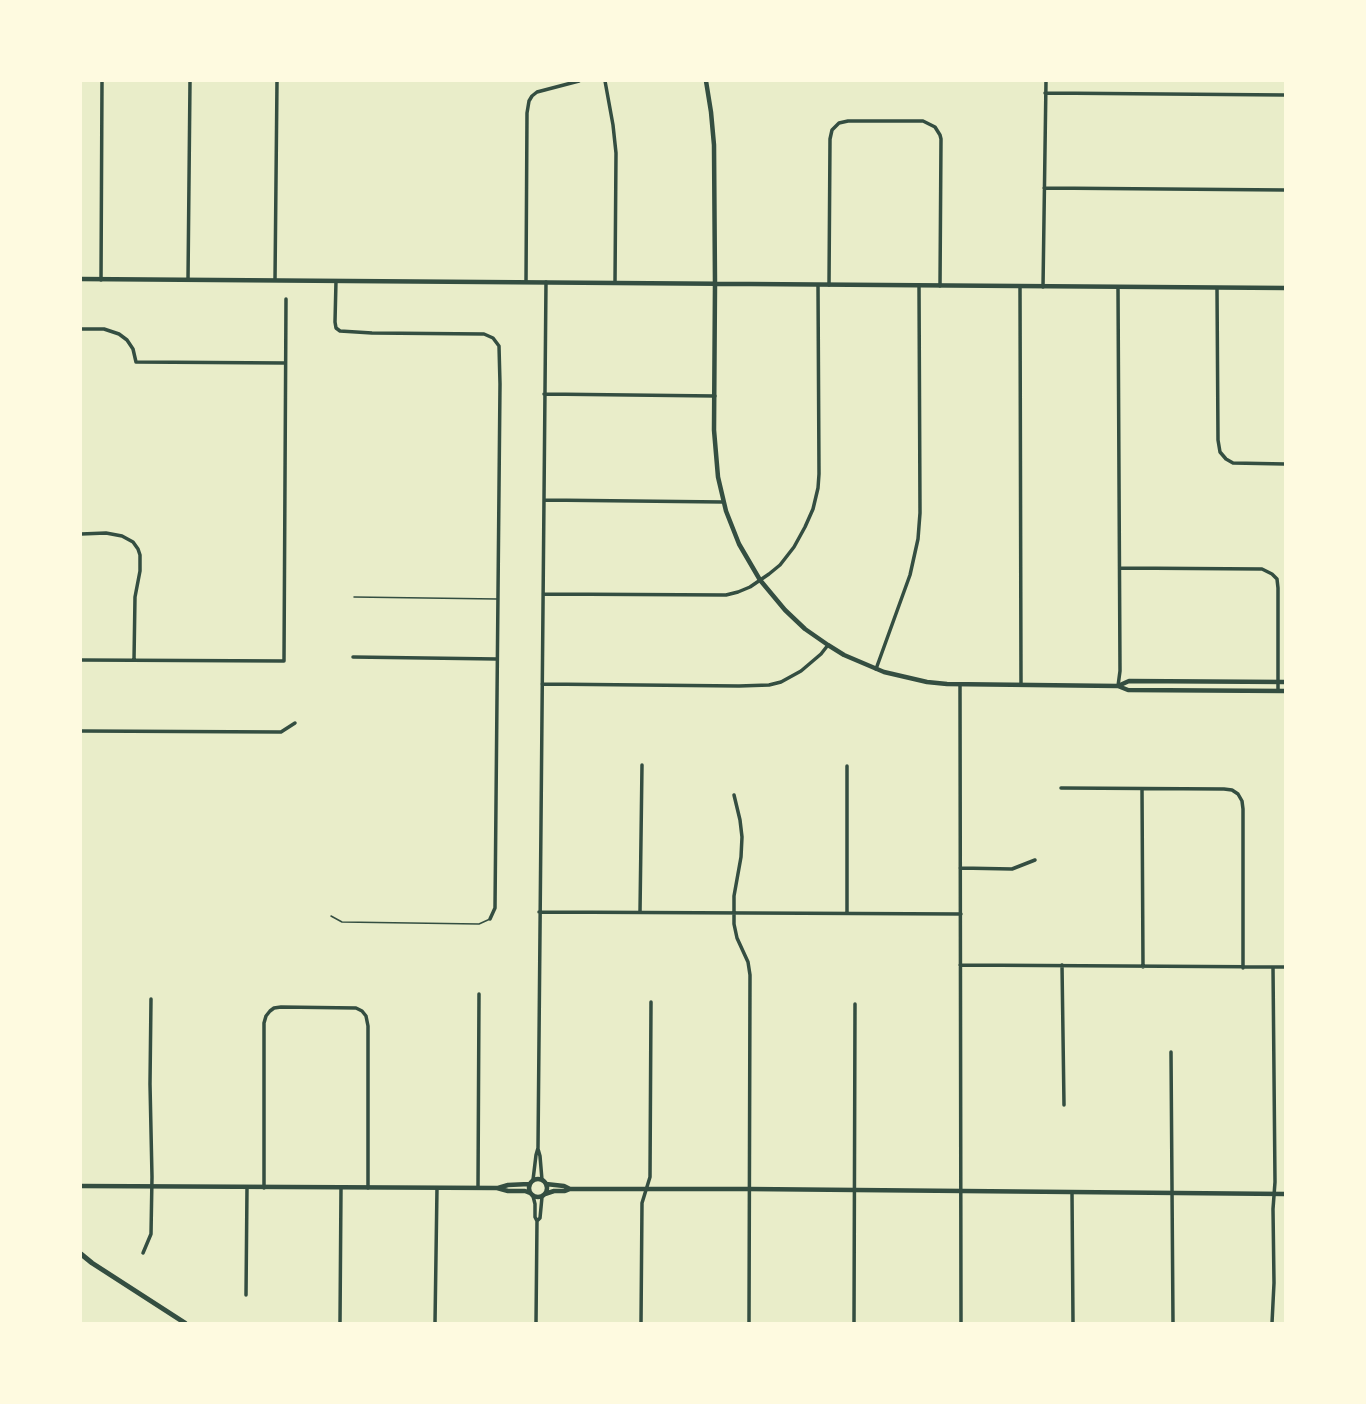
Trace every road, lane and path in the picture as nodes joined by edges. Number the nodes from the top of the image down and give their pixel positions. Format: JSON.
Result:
{"nodes":[{"id":1,"x":102,"y":81,"type":"edge"},
{"id":2,"x":190,"y":81,"type":"edge"},
{"id":3,"x":277,"y":81,"type":"edge"},
{"id":4,"x":579,"y":81,"type":"edge"},
{"id":5,"x":605,"y":81,"type":"edge"},
{"id":6,"x":706,"y":81,"type":"edge"},
{"id":7,"x":1046,"y":81,"type":"edge"},
{"id":8,"x":1046,"y":93,"type":"junction"},
{"id":9,"x":1285,"y":95,"type":"edge"},
{"id":10,"x":1044,"y":188,"type":"junction"},
{"id":11,"x":1285,"y":190,"type":"edge"},
{"id":12,"x":81,"y":279,"type":"edge"},
{"id":13,"x":101,"y":280,"type":"junction"},
{"id":14,"x":188,"y":280,"type":"junction"},
{"id":15,"x":275,"y":280,"type":"junction"},
{"id":16,"x":336,"y":281,"type":"junction"},
{"id":17,"x":526,"y":282,"type":"junction"},
{"id":18,"x":546,"y":282,"type":"junction"},
{"id":19,"x":615,"y":283,"type":"junction"},
{"id":20,"x":715,"y":284,"type":"junction"},
{"id":21,"x":818,"y":285,"type":"junction"},
{"id":22,"x":829,"y":285,"type":"junction"},
{"id":23,"x":919,"y":286,"type":"junction"},
{"id":24,"x":940,"y":286,"type":"junction"},
{"id":25,"x":1020,"y":286,"type":"junction"},
{"id":26,"x":1043,"y":287,"type":"junction"},
{"id":27,"x":1118,"y":287,"type":"junction"},
{"id":28,"x":1217,"y":288,"type":"junction"},
{"id":29,"x":1285,"y":288,"type":"edge"},
{"id":30,"x":286,"y":299,"type":"dead end"},
{"id":31,"x":81,"y":329,"type":"edge"},
{"id":32,"x":285,"y":363,"type":"junction"},
{"id":33,"x":544,"y":394,"type":"junction"},
{"id":34,"x":715,"y":396,"type":"junction"},
{"id":35,"x":1285,"y":464,"type":"edge"},
{"id":36,"x":544,"y":500,"type":"junction"},
{"id":37,"x":723,"y":502,"type":"junction"},
{"id":38,"x":81,"y":534,"type":"edge"},
{"id":39,"x":1120,"y":568,"type":"junction"},
{"id":40,"x":760,"y":580,"type":"junction"},
{"id":41,"x":543,"y":594,"type":"junction"},
{"id":42,"x":354,"y":597,"type":"dead end"},
{"id":43,"x":498,"y":599,"type":"junction"},
{"id":44,"x":828,"y":645,"type":"junction"},
{"id":45,"x":353,"y":658,"type":"dead end"},
{"id":46,"x":497,"y":659,"type":"junction"},
{"id":47,"x":81,"y":660,"type":"edge"},
{"id":48,"x":134,"y":660,"type":"junction"},
{"id":49,"x":876,"y":669,"type":"junction"},
{"id":50,"x":1278,"y":682,"type":"junction"},
{"id":51,"x":1285,"y":682,"type":"edge"},
{"id":52,"x":542,"y":684,"type":"junction"},
{"id":53,"x":960,"y":684,"type":"junction"},
{"id":54,"x":1021,"y":685,"type":"junction"},
{"id":55,"x":1118,"y":686,"type":"junction"},
{"id":56,"x":1278,"y":691,"type":"junction"},
{"id":57,"x":1285,"y":691,"type":"edge"},
{"id":58,"x":295,"y":723,"type":"dead end"},
{"id":59,"x":81,"y":731,"type":"edge"},
{"id":60,"x":642,"y":765,"type":"dead end"},
{"id":61,"x":847,"y":766,"type":"dead end"},
{"id":62,"x":1061,"y":788,"type":"dead end"},
{"id":63,"x":1142,"y":789,"type":"junction"},
{"id":64,"x":734,"y":795,"type":"dead end"},
{"id":65,"x":1035,"y":860,"type":"dead end"},
{"id":66,"x":960,"y":868,"type":"junction"},
{"id":67,"x":539,"y":912,"type":"junction"},
{"id":68,"x":640,"y":912,"type":"junction"},
{"id":69,"x":734,"y":913,"type":"junction"},
{"id":70,"x":847,"y":914,"type":"junction"},
{"id":71,"x":961,"y":914,"type":"junction"},
{"id":72,"x":331,"y":916,"type":"dead end"},
{"id":73,"x":490,"y":919,"type":"joint"},
{"id":74,"x":960,"y":965,"type":"junction"},
{"id":75,"x":1062,"y":965,"type":"junction"},
{"id":76,"x":1143,"y":967,"type":"junction"},
{"id":77,"x":1273,"y":967,"type":"junction"},
{"id":78,"x":1243,"y":968,"type":"junction"},
{"id":79,"x":1285,"y":968,"type":"edge"},
{"id":80,"x":480,"y":994,"type":"dead end"},
{"id":81,"x":151,"y":999,"type":"dead end"},
{"id":82,"x":651,"y":1002,"type":"dead end"},
{"id":83,"x":855,"y":1004,"type":"dead end"},
{"id":84,"x":1171,"y":1052,"type":"dead end"},
{"id":85,"x":1064,"y":1105,"type":"dead end"},
{"id":86,"x":538,"y":1148,"type":"junction"},
{"id":87,"x":531,"y":1182,"type":"junction"},
{"id":88,"x":544,"y":1182,"type":"junction"},
{"id":89,"x":81,"y":1186,"type":"edge"},
{"id":90,"x":152,"y":1187,"type":"junction"},
{"id":91,"x":247,"y":1188,"type":"junction"},
{"id":92,"x":264,"y":1188,"type":"junction"},
{"id":93,"x":341,"y":1188,"type":"junction"},
{"id":94,"x":368,"y":1188,"type":"junction"},
{"id":95,"x":437,"y":1188,"type":"junction"},
{"id":96,"x":478,"y":1188,"type":"junction"},
{"id":97,"x":497,"y":1188,"type":"junction"},
{"id":98,"x":570,"y":1189,"type":"junction"},
{"id":99,"x":646,"y":1189,"type":"junction"},
{"id":100,"x":749,"y":1189,"type":"junction"},
{"id":101,"x":855,"y":1190,"type":"junction"},
{"id":102,"x":961,"y":1191,"type":"junction"},
{"id":103,"x":1072,"y":1192,"type":"junction"},
{"id":104,"x":1172,"y":1193,"type":"junction"},
{"id":105,"x":1274,"y":1194,"type":"junction"},
{"id":106,"x":1285,"y":1194,"type":"edge"},
{"id":107,"x":531,"y":1195,"type":"junction"},
{"id":108,"x":544,"y":1195,"type":"junction"},
{"id":109,"x":538,"y":1221,"type":"junction"},
{"id":110,"x":143,"y":1253,"type":"dead end"},
{"id":111,"x":81,"y":1254,"type":"edge"},
{"id":112,"x":246,"y":1295,"type":"dead end"},
{"id":113,"x":185,"y":1323,"type":"edge"},
{"id":114,"x":340,"y":1323,"type":"edge"},
{"id":115,"x":435,"y":1323,"type":"edge"},
{"id":116,"x":536,"y":1323,"type":"edge"},
{"id":117,"x":641,"y":1323,"type":"edge"},
{"id":118,"x":749,"y":1323,"type":"edge"},
{"id":119,"x":854,"y":1323,"type":"edge"},
{"id":120,"x":961,"y":1323,"type":"edge"},
{"id":121,"x":1073,"y":1323,"type":"edge"},
{"id":122,"x":1173,"y":1323,"type":"edge"},
{"id":123,"x":1272,"y":1323,"type":"edge"}],
"edges":[{"from":1,"to":13,"type":"street"},
{"from":2,"to":14,"type":"street"},
{"from":3,"to":15,"type":"street"},
{"from":4,"to":17,"type":"street"},
{"from":5,"to":19,"type":"street"},
{"from":6,"to":20,"type":"street"},
{"from":7,"to":8,"type":"street"},
{"from":8,"to":9,"type":"street"},
{"from":8,"to":10,"type":"street"},
{"from":10,"to":11,"type":"street"},
{"from":10,"to":26,"type":"street"},
{"from":12,"to":13,"type":"street"},
{"from":13,"to":14,"type":"street"},
{"from":14,"to":15,"type":"street"},
{"from":15,"to":16,"type":"street"},
{"from":16,"to":17,"type":"street"},
{"from":16,"to":43,"type":"street"},
{"from":17,"to":18,"type":"street"},
{"from":18,"to":19,"type":"street"},
{"from":18,"to":33,"type":"street"},
{"from":19,"to":20,"type":"street"},
{"from":20,"to":21,"type":"street"},
{"from":20,"to":34,"type":"street"},
{"from":21,"to":22,"type":"street"},
{"from":21,"to":40,"type":"street"},
{"from":22,"to":23,"type":"street"},
{"from":22,"to":24,"type":"street"},
{"from":23,"to":24,"type":"street"},
{"from":23,"to":49,"type":"street"},
{"from":24,"to":25,"type":"street"},
{"from":25,"to":26,"type":"street"},
{"from":25,"to":54,"type":"street"},
{"from":26,"to":27,"type":"street"},
{"from":27,"to":28,"type":"street"},
{"from":27,"to":39,"type":"street"},
{"from":28,"to":29,"type":"street"},
{"from":28,"to":35,"type":"street"},
{"from":30,"to":32,"type":"street"},
{"from":31,"to":32,"type":"street"},
{"from":32,"to":48,"type":"street"},
{"from":33,"to":34,"type":"street"},
{"from":33,"to":36,"type":"street"},
{"from":34,"to":37,"type":"street"},
{"from":36,"to":37,"type":"street"},
{"from":36,"to":41,"type":"street"},
{"from":37,"to":40,"type":"street"},
{"from":38,"to":48,"type":"street"},
{"from":39,"to":50,"type":"street"},
{"from":39,"to":55,"type":"street"},
{"from":40,"to":41,"type":"street"},
{"from":40,"to":44,"type":"street"},
{"from":41,"to":52,"type":"street"},
{"from":42,"to":43,"type":"lane"},
{"from":43,"to":46,"type":"street"},
{"from":44,"to":49,"type":"street"},
{"from":44,"to":52,"type":"street"},
{"from":45,"to":46,"type":"street"},
{"from":46,"to":73,"type":"street"},
{"from":47,"to":48,"type":"street"},
{"from":49,"to":53,"type":"street"},
{"from":50,"to":51,"type":"street"},
{"from":50,"to":55,"type":"street"},
{"from":50,"to":56,"type":"street"},
{"from":52,"to":67,"type":"street"},
{"from":53,"to":54,"type":"street"},
{"from":53,"to":66,"type":"street"},
{"from":54,"to":55,"type":"street"},
{"from":55,"to":56,"type":"street"},
{"from":56,"to":57,"type":"street"},
{"from":58,"to":59,"type":"street"},
{"from":60,"to":68,"type":"street"},
{"from":61,"to":70,"type":"street"},
{"from":62,"to":63,"type":"street"},
{"from":63,"to":76,"type":"street"},
{"from":63,"to":78,"type":"street"},
{"from":64,"to":69,"type":"street"},
{"from":65,"to":66,"type":"street"},
{"from":66,"to":71,"type":"street"},
{"from":67,"to":68,"type":"street"},
{"from":67,"to":86,"type":"street"},
{"from":68,"to":69,"type":"street"},
{"from":69,"to":70,"type":"street"},
{"from":69,"to":100,"type":"street"},
{"from":70,"to":71,"type":"street"},
{"from":71,"to":74,"type":"street"},
{"from":72,"to":73,"type":"lane"},
{"from":74,"to":75,"type":"street"},
{"from":74,"to":102,"type":"street"},
{"from":75,"to":76,"type":"street"},
{"from":75,"to":85,"type":"street"},
{"from":76,"to":78,"type":"street"},
{"from":77,"to":78,"type":"street"},
{"from":77,"to":79,"type":"street"},
{"from":77,"to":105,"type":"street"},
{"from":80,"to":96,"type":"street"},
{"from":81,"to":90,"type":"street"},
{"from":82,"to":99,"type":"street"},
{"from":83,"to":101,"type":"street"},
{"from":84,"to":104,"type":"street"},
{"from":86,"to":87,"type":"street"},
{"from":86,"to":88,"type":"street"},
{"from":87,"to":88,"type":"street"},
{"from":87,"to":97,"type":"street"},
{"from":87,"to":107,"type":"street"},
{"from":88,"to":98,"type":"street"},
{"from":88,"to":108,"type":"street"},
{"from":89,"to":90,"type":"street"},
{"from":90,"to":91,"type":"street"},
{"from":90,"to":110,"type":"street"},
{"from":91,"to":92,"type":"street"},
{"from":91,"to":112,"type":"street"},
{"from":92,"to":93,"type":"street"},
{"from":92,"to":94,"type":"street"},
{"from":93,"to":94,"type":"street"},
{"from":93,"to":114,"type":"street"},
{"from":94,"to":95,"type":"street"},
{"from":95,"to":96,"type":"street"},
{"from":95,"to":115,"type":"street"},
{"from":96,"to":97,"type":"street"},
{"from":97,"to":107,"type":"street"},
{"from":98,"to":99,"type":"street"},
{"from":98,"to":108,"type":"street"},
{"from":99,"to":100,"type":"street"},
{"from":99,"to":117,"type":"street"},
{"from":100,"to":101,"type":"street"},
{"from":100,"to":118,"type":"street"},
{"from":101,"to":102,"type":"street"},
{"from":101,"to":119,"type":"street"},
{"from":102,"to":103,"type":"street"},
{"from":102,"to":120,"type":"street"},
{"from":103,"to":104,"type":"street"},
{"from":103,"to":121,"type":"street"},
{"from":104,"to":105,"type":"street"},
{"from":104,"to":122,"type":"street"},
{"from":105,"to":106,"type":"street"},
{"from":105,"to":123,"type":"street"},
{"from":107,"to":108,"type":"street"},
{"from":107,"to":109,"type":"street"},
{"from":108,"to":109,"type":"street"},
{"from":109,"to":116,"type":"street"},
{"from":111,"to":113,"type":"main road"}]}
